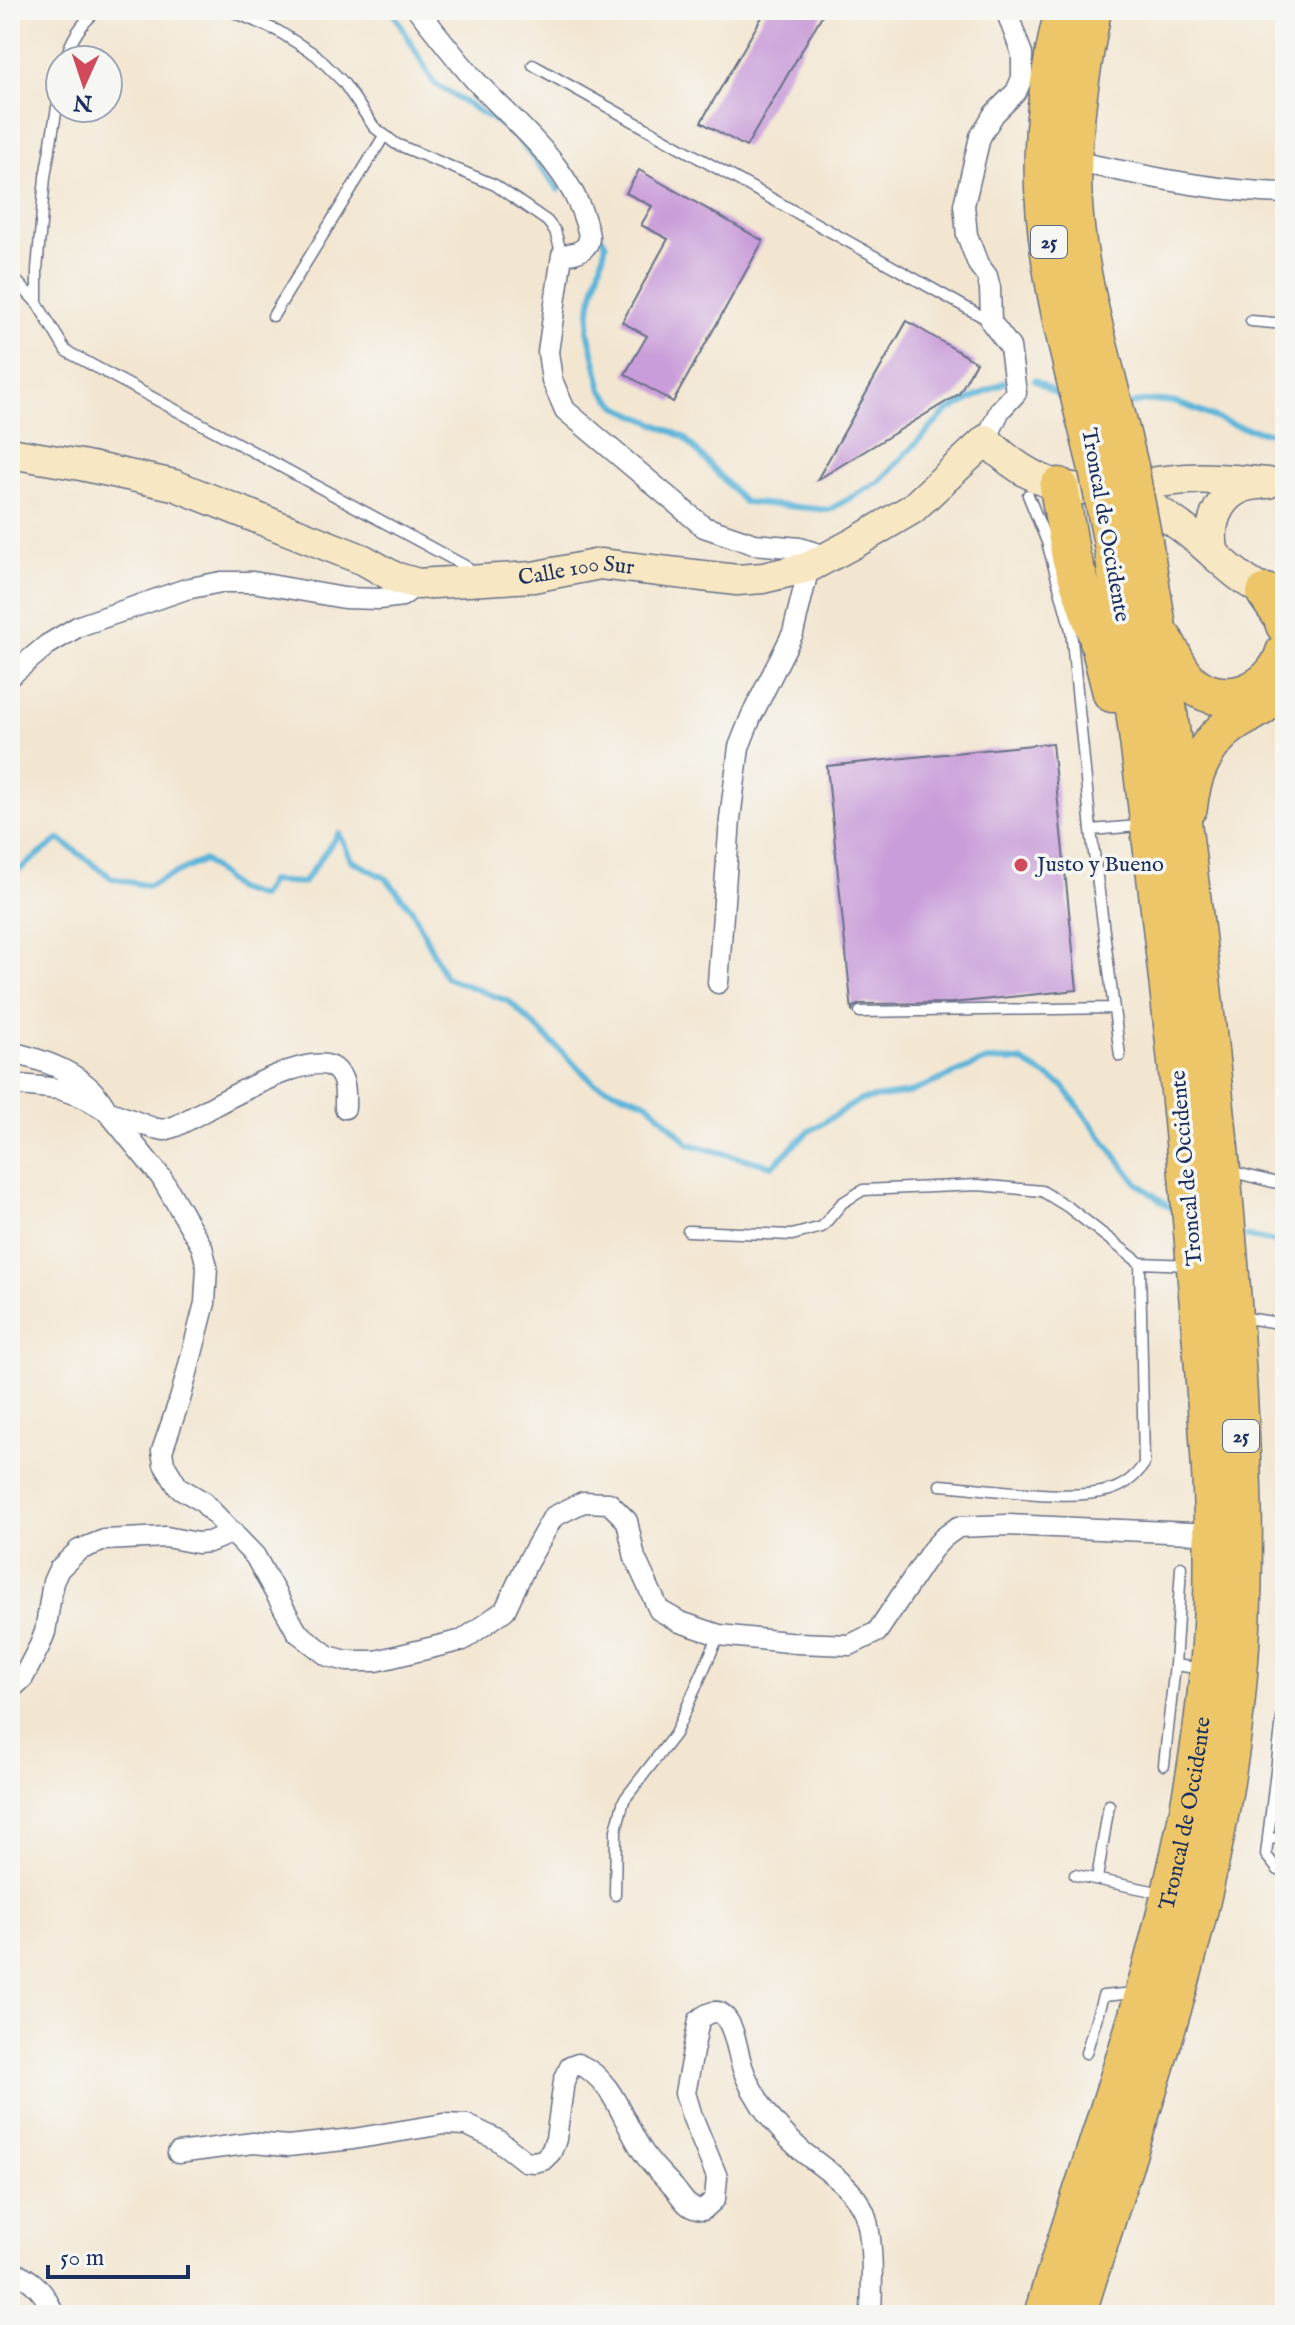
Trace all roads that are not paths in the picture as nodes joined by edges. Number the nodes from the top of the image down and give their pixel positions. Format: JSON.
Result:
{"nodes":[{"id":1,"x":98,"y":10,"type":"edge"},
{"id":2,"x":229,"y":10,"type":"edge"},
{"id":3,"x":418,"y":10,"type":"edge"},
{"id":4,"x":1006,"y":10,"type":"edge"},
{"id":5,"x":1064,"y":10,"type":"edge"},
{"id":6,"x":1092,"y":10,"type":"edge"},
{"id":7,"x":71,"y":44,"type":"edge"},
{"id":8,"x":533,"y":65,"type":"dead end"},
{"id":9,"x":54,"y":124,"type":"edge"},
{"id":10,"x":384,"y":136,"type":"junction"},
{"id":11,"x":1072,"y":161,"type":"junction"},
{"id":12,"x":1285,"y":193,"type":"edge"},
{"id":13,"x":562,"y":255,"type":"junction"},
{"id":14,"x":10,"y":274,"type":"edge"},
{"id":15,"x":37,"y":303,"type":"junction"},
{"id":16,"x":273,"y":316,"type":"dead end"},
{"id":17,"x":1251,"y":321,"type":"dead end"},
{"id":18,"x":991,"y":322,"type":"junction"},
{"id":19,"x":1285,"y":324,"type":"edge"},
{"id":20,"x":986,"y":440,"type":"junction"},
{"id":21,"x":10,"y":453,"type":"edge"},
{"id":22,"x":1115,"y":475,"type":"junction"},
{"id":23,"x":1276,"y":483,"type":"edge"},
{"id":24,"x":1043,"y":491,"type":"junction"},
{"id":25,"x":1128,"y":543,"type":"junction"},
{"id":26,"x":1214,"y":554,"type":"junction"},
{"id":27,"x":818,"y":562,"type":"junction"},
{"id":28,"x":467,"y":567,"type":"dead end"},
{"id":29,"x":418,"y":584,"type":"junction"},
{"id":30,"x":1279,"y":606,"type":"edge"},
{"id":31,"x":1157,"y":627,"type":"junction"},
{"id":32,"x":1285,"y":652,"type":"edge"},
{"id":33,"x":10,"y":676,"type":"edge"},
{"id":34,"x":1285,"y":685,"type":"edge"},
{"id":35,"x":1138,"y":826,"type":"junction"},
{"id":36,"x":1091,"y":830,"type":"junction"},
{"id":37,"x":1186,"y":857,"type":"junction"},
{"id":38,"x":1168,"y":981,"type":"junction"},
{"id":39,"x":718,"y":983,"type":"dead end"},
{"id":40,"x":1114,"y":1008,"type":"junction"},
{"id":41,"x":860,"y":1012,"type":"dead end"},
{"id":42,"x":10,"y":1052,"type":"edge"},
{"id":43,"x":1120,"y":1056,"type":"dead end"},
{"id":44,"x":10,"y":1084,"type":"edge"},
{"id":45,"x":345,"y":1108,"type":"dead end"},
{"id":46,"x":107,"y":1111,"type":"junction"},
{"id":47,"x":1222,"y":1169,"type":"junction"},
{"id":48,"x":1285,"y":1185,"type":"edge"},
{"id":49,"x":688,"y":1231,"type":"dead end"},
{"id":50,"x":1140,"y":1263,"type":"junction"},
{"id":51,"x":1196,"y":1265,"type":"junction"},
{"id":52,"x":1233,"y":1316,"type":"junction"},
{"id":53,"x":1285,"y":1324,"type":"edge"},
{"id":54,"x":940,"y":1485,"type":"dead end"},
{"id":55,"x":233,"y":1532,"type":"junction"},
{"id":56,"x":1214,"y":1534,"type":"junction"},
{"id":57,"x":1181,"y":1567,"type":"dead end"},
{"id":58,"x":719,"y":1635,"type":"junction"},
{"id":59,"x":1192,"y":1668,"type":"junction"},
{"id":60,"x":10,"y":1689,"type":"edge"},
{"id":61,"x":1285,"y":1694,"type":"edge"},
{"id":62,"x":1164,"y":1765,"type":"dead end"},
{"id":63,"x":1109,"y":1805,"type":"dead end"},
{"id":64,"x":1268,"y":1838,"type":"junction"},
{"id":65,"x":1285,"y":1839,"type":"edge"},
{"id":66,"x":1285,"y":1870,"type":"edge"},
{"id":67,"x":1075,"y":1875,"type":"dead end"},
{"id":68,"x":1097,"y":1879,"type":"junction"},
{"id":69,"x":615,"y":1895,"type":"dead end"},
{"id":70,"x":1171,"y":1895,"type":"junction"},
{"id":71,"x":1142,"y":1999,"type":"junction"},
{"id":72,"x":1086,"y":2053,"type":"dead end"},
{"id":73,"x":178,"y":2153,"type":"dead end"},
{"id":74,"x":10,"y":2270,"type":"edge"},
{"id":75,"x":54,"y":2315,"type":"edge"},
{"id":76,"x":871,"y":2315,"type":"edge"},
{"id":77,"x":1043,"y":2315,"type":"edge"},
{"id":78,"x":1076,"y":2315,"type":"edge"}],
"edges":[{"from":1,"to":7,"type":"lane"},
{"from":2,"to":10,"type":"lane"},
{"from":3,"to":13,"type":"street"},
{"from":4,"to":18,"type":"street"},
{"from":5,"to":22,"type":"highway","name":"Troncal de Occidente","number":"25"},
{"from":6,"to":11,"type":"highway","name":"Troncal de Occidente","number":"25"},
{"from":8,"to":18,"type":"lane"},
{"from":9,"to":15,"type":"lane"},
{"from":10,"to":13,"type":"lane"},
{"from":10,"to":16,"type":"lane"},
{"from":11,"to":12,"type":"street"},
{"from":11,"to":22,"type":"highway","name":"Troncal de Occidente","number":"25"},
{"from":13,"to":27,"type":"street"},
{"from":14,"to":15,"type":"lane"},
{"from":15,"to":28,"type":"lane"},
{"from":17,"to":19,"type":"lane"},
{"from":18,"to":20,"type":"street","name":"Calle 100 Sur"},
{"from":20,"to":24,"type":"street"},
{"from":20,"to":27,"type":"street","name":"Calle 100 Sur"},
{"from":21,"to":29,"type":"street","name":"Calle 100 Sur"},
{"from":22,"to":23,"type":"street"},
{"from":22,"to":24,"type":"street"},
{"from":22,"to":25,"type":"highway","name":"Troncal de Occidente","number":"25","bridge":true},
{"from":22,"to":26,"type":"street"},
{"from":23,"to":26,"type":"street"},
{"from":24,"to":35,"type":"highway"},
{"from":24,"to":36,"type":"lane"},
{"from":25,"to":31,"type":"highway","name":"Troncal de Occidente","number":"25"},
{"from":25,"to":38,"type":"highway","name":"Troncal de Occidente","number":"25"},
{"from":26,"to":30,"type":"street"},
{"from":27,"to":29,"type":"street","name":"Calle 100 Sur"},
{"from":27,"to":39,"type":"street"},
{"from":29,"to":33,"type":"street"},
{"from":31,"to":32,"type":"highway"},
{"from":31,"to":37,"type":"highway","name":"Troncal de Occidente","number":"25"},
{"from":34,"to":37,"type":"highway"},
{"from":35,"to":36,"type":"lane"},
{"from":35,"to":38,"type":"highway"},
{"from":36,"to":40,"type":"lane"},
{"from":37,"to":47,"type":"highway","name":"Troncal de Occidente","number":"25"},
{"from":38,"to":51,"type":"highway","name":"Troncal de Occidente","number":"25"},
{"from":40,"to":41,"type":"lane"},
{"from":40,"to":43,"type":"lane"},
{"from":42,"to":46,"type":"street"},
{"from":44,"to":46,"type":"street"},
{"from":45,"to":46,"type":"street"},
{"from":46,"to":55,"type":"street"},
{"from":47,"to":48,"type":"lane"},
{"from":47,"to":52,"type":"highway","name":"Troncal de Occidente","number":"25"},
{"from":49,"to":50,"type":"lane"},
{"from":50,"to":51,"type":"lane"},
{"from":50,"to":54,"type":"lane"},
{"from":51,"to":56,"type":"highway","name":"Troncal de Occidente","number":"25"},
{"from":52,"to":53,"type":"lane"},
{"from":52,"to":78,"type":"highway","name":"Troncal de Occidente","number":"25"},
{"from":55,"to":58,"type":"street"},
{"from":55,"to":60,"type":"street"},
{"from":56,"to":58,"type":"street"},
{"from":56,"to":59,"type":"highway","name":"Troncal de Occidente","number":"25"},
{"from":57,"to":59,"type":"lane"},
{"from":58,"to":69,"type":"lane"},
{"from":59,"to":62,"type":"lane"},
{"from":59,"to":70,"type":"highway","name":"Troncal de Occidente","number":"25"},
{"from":61,"to":64,"type":"lane"},
{"from":63,"to":68,"type":"lane"},
{"from":64,"to":65,"type":"lane"},
{"from":64,"to":66,"type":"lane"},
{"from":67,"to":68,"type":"lane"},
{"from":68,"to":70,"type":"lane"},
{"from":70,"to":71,"type":"highway","name":"Troncal de Occidente","number":"25"},
{"from":71,"to":72,"type":"lane"},
{"from":71,"to":77,"type":"highway","name":"Troncal de Occidente","number":"25"},
{"from":73,"to":76,"type":"street"},
{"from":74,"to":75,"type":"street"}]}
